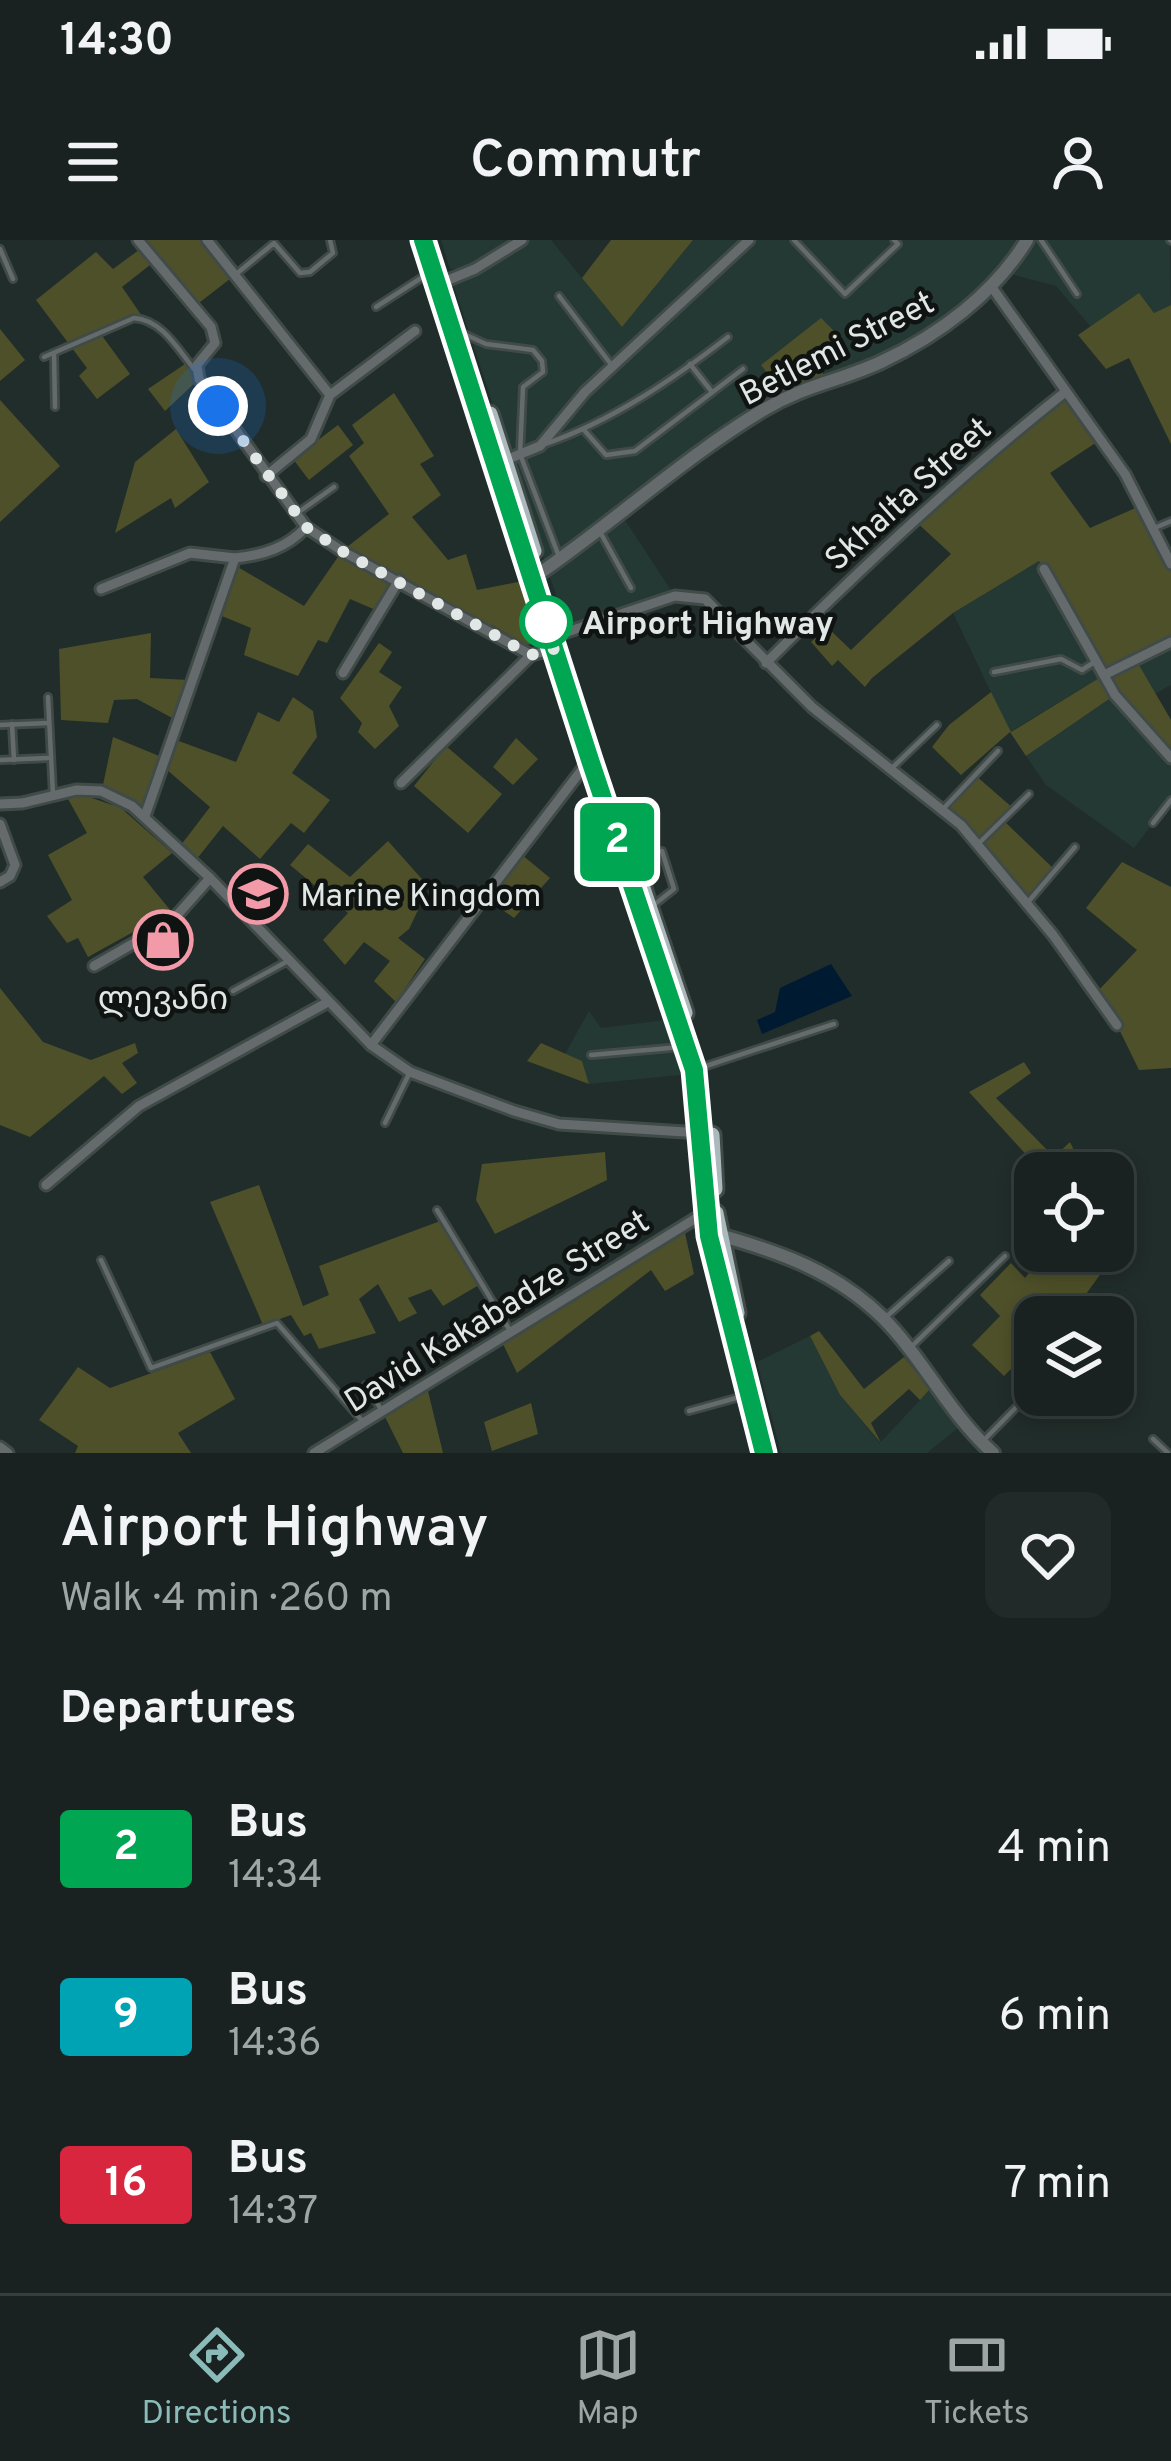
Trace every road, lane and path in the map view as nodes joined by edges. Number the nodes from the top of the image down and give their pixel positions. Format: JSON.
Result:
{"nodes":[{"id":1,"x":138,"y":240,"type":"edge"},
{"id":2,"x":207,"y":240,"type":"edge"},
{"id":3,"x":330,"y":240,"type":"edge"},
{"id":4,"x":423,"y":240,"type":"edge"},
{"id":5,"x":433,"y":240,"type":"edge"},
{"id":6,"x":522,"y":240,"type":"edge"},
{"id":7,"x":749,"y":240,"type":"edge"},
{"id":8,"x":794,"y":240,"type":"edge"},
{"id":9,"x":893,"y":240,"type":"edge"},
{"id":10,"x":1028,"y":240,"type":"edge"},
{"id":11,"x":1041,"y":240,"type":"edge"},
{"id":12,"x":273,"y":241,"type":"edge"},
{"id":13,"x":0,"y":249,"type":"edge"},
{"id":14,"x":235,"y":275,"type":"junction"},
{"id":15,"x":440,"y":276,"type":"junction"},
{"id":16,"x":13,"y":279,"type":"dead end"},
{"id":17,"x":991,"y":286,"type":"junction"},
{"id":18,"x":1077,"y":294,"type":"dead end"},
{"id":19,"x":560,"y":296,"type":"dead end"},
{"id":20,"x":376,"y":308,"type":"dead end"},
{"id":21,"x":415,"y":331,"type":"dead end"},
{"id":22,"x":464,"y":334,"type":"junction"},
{"id":23,"x":728,"y":337,"type":"dead end"},
{"id":24,"x":53,"y":352,"type":"junction"},
{"id":25,"x":44,"y":357,"type":"dead end"},
{"id":26,"x":690,"y":364,"type":"junction"},
{"id":27,"x":613,"y":367,"type":"junction"},
{"id":28,"x":743,"y":369,"type":"dead end"},
{"id":29,"x":196,"y":371,"type":"junction"},
{"id":30,"x":712,"y":392,"type":"junction"},
{"id":31,"x":1064,"y":393,"type":"junction"},
{"id":32,"x":330,"y":395,"type":"junction"},
{"id":33,"x":55,"y":407,"type":"dead end"},
{"id":34,"x":584,"y":430,"type":"junction"},
{"id":35,"x":540,"y":446,"type":"junction"},
{"id":36,"x":513,"y":457,"type":"junction"},
{"id":37,"x":266,"y":476,"type":"junction"},
{"id":38,"x":334,"y":487,"type":"dead end"},
{"id":39,"x":296,"y":514,"type":"junction"},
{"id":40,"x":1171,"y":521,"type":"edge"},
{"id":41,"x":306,"y":527,"type":"junction"},
{"id":42,"x":1152,"y":529,"type":"junction"},
{"id":43,"x":599,"y":530,"type":"junction"},
{"id":44,"x":235,"y":558,"type":"junction"},
{"id":45,"x":561,"y":559,"type":"junction"},
{"id":46,"x":1171,"y":564,"type":"edge"},
{"id":47,"x":1044,"y":569,"type":"dead end"},
{"id":48,"x":540,"y":573,"type":"junction"},
{"id":49,"x":399,"y":580,"type":"junction"},
{"id":50,"x":631,"y":588,"type":"dead end"},
{"id":51,"x":101,"y":589,"type":"dead end"},
{"id":52,"x":558,"y":642,"type":"junction"},
{"id":53,"x":1171,"y":642,"type":"edge"},
{"id":54,"x":531,"y":655,"type":"junction"},
{"id":55,"x":1096,"y":662,"type":"junction"},
{"id":56,"x":766,"y":663,"type":"junction"},
{"id":57,"x":994,"y":672,"type":"dead end"},
{"id":58,"x":344,"y":673,"type":"dead end"},
{"id":59,"x":1104,"y":675,"type":"junction"},
{"id":60,"x":48,"y":697,"type":"dead end"},
{"id":61,"x":49,"y":723,"type":"junction"},
{"id":62,"x":0,"y":724,"type":"edge"},
{"id":63,"x":12,"y":724,"type":"junction"},
{"id":64,"x":937,"y":725,"type":"dead end"},
{"id":65,"x":998,"y":751,"type":"dead end"},
{"id":66,"x":51,"y":758,"type":"junction"},
{"id":67,"x":1171,"y":758,"type":"edge"},
{"id":68,"x":0,"y":760,"type":"edge"},
{"id":69,"x":14,"y":760,"type":"junction"},
{"id":70,"x":590,"y":760,"type":"junction"},
{"id":71,"x":891,"y":769,"type":"junction"},
{"id":72,"x":401,"y":783,"type":"dead end"},
{"id":73,"x":1029,"y":794,"type":"dead end"},
{"id":74,"x":53,"y":795,"type":"junction"},
{"id":75,"x":1171,"y":800,"type":"edge"},
{"id":76,"x":0,"y":803,"type":"edge"},
{"id":77,"x":942,"y":810,"type":"junction"},
{"id":78,"x":145,"y":816,"type":"junction"},
{"id":79,"x":1153,"y":823,"type":"dead end"},
{"id":80,"x":0,"y":824,"type":"edge"},
{"id":81,"x":977,"y":844,"type":"junction"},
{"id":82,"x":1075,"y":847,"type":"dead end"},
{"id":83,"x":662,"y":851,"type":"dead end"},
{"id":84,"x":210,"y":878,"type":"junction"},
{"id":85,"x":0,"y":882,"type":"edge"},
{"id":86,"x":1027,"y":903,"type":"junction"},
{"id":87,"x":650,"y":907,"type":"junction"},
{"id":88,"x":290,"y":960,"type":"junction"},
{"id":89,"x":94,"y":966,"type":"dead end"},
{"id":90,"x":233,"y":991,"type":"dead end"},
{"id":91,"x":328,"y":1002,"type":"junction"},
{"id":92,"x":834,"y":1024,"type":"dead end"},
{"id":93,"x":1117,"y":1025,"type":"dead end"},
{"id":94,"x":371,"y":1045,"type":"junction"},
{"id":95,"x":685,"y":1046,"type":"junction"},
{"id":96,"x":591,"y":1055,"type":"dead end"},
{"id":97,"x":703,"y":1067,"type":"junction"},
{"id":98,"x":410,"y":1072,"type":"junction"},
{"id":99,"x":385,"y":1124,"type":"dead end"},
{"id":100,"x":701,"y":1133,"type":"junction"},
{"id":101,"x":46,"y":1184,"type":"dead end"},
{"id":102,"x":437,"y":1210,"type":"dead end"},
{"id":103,"x":706,"y":1212,"type":"junction"},
{"id":104,"x":719,"y":1235,"type":"junction"},
{"id":105,"x":1005,"y":1256,"type":"dead end"},
{"id":106,"x":101,"y":1260,"type":"dead end"},
{"id":107,"x":950,"y":1262,"type":"dead end"},
{"id":108,"x":884,"y":1319,"type":"junction"},
{"id":109,"x":512,"y":1334,"type":"junction"},
{"id":110,"x":908,"y":1350,"type":"junction"},
{"id":111,"x":366,"y":1385,"type":"dead end"},
{"id":112,"x":748,"y":1395,"type":"junction"},
{"id":113,"x":1014,"y":1409,"type":"edge"},
{"id":114,"x":689,"y":1411,"type":"dead end"},
{"id":115,"x":382,"y":1412,"type":"junction"},
{"id":116,"x":364,"y":1423,"type":"junction"},
{"id":117,"x":1153,"y":1439,"type":"dead end"},
{"id":118,"x":981,"y":1443,"type":"junction"},
{"id":119,"x":0,"y":1447,"type":"edge"},
{"id":120,"x":8,"y":1453,"type":"edge"},
{"id":121,"x":314,"y":1453,"type":"edge"},
{"id":122,"x":764,"y":1453,"type":"edge"},
{"id":123,"x":774,"y":1453,"type":"edge"},
{"id":124,"x":993,"y":1453,"type":"edge"},
{"id":125,"x":1168,"y":1453,"type":"edge"}],
"edges":[{"from":1,"to":29,"type":"street"},
{"from":2,"to":14,"type":"street"},
{"from":3,"to":12,"type":"lane"},
{"from":4,"to":15,"type":"highway"},
{"from":5,"to":15,"type":"highway"},
{"from":6,"to":15,"type":"street"},
{"from":7,"to":27,"type":"street"},
{"from":8,"to":9,"type":"lane"},
{"from":10,"to":17,"type":"street","name":"Betlemi Street"},
{"from":11,"to":18,"type":"lane"},
{"from":12,"to":14,"type":"lane"},
{"from":13,"to":16,"type":"lane"},
{"from":14,"to":32,"type":"street"},
{"from":15,"to":20,"type":"lane"},
{"from":15,"to":22,"type":"highway"},
{"from":15,"to":52,"type":"highway"},
{"from":17,"to":31,"type":"street"},
{"from":17,"to":43,"type":"street","name":"Betlemi Street"},
{"from":19,"to":27,"type":"lane"},
{"from":21,"to":32,"type":"street"},
{"from":22,"to":36,"type":"highway"},
{"from":22,"to":36,"type":"lane"},
{"from":23,"to":26,"type":"lane"},
{"from":24,"to":25,"type":"lane"},
{"from":24,"to":29,"type":"lane"},
{"from":24,"to":33,"type":"lane"},
{"from":26,"to":30,"type":"lane"},
{"from":26,"to":34,"type":"lane"},
{"from":27,"to":35,"type":"street"},
{"from":28,"to":30,"type":"lane"},
{"from":29,"to":37,"type":"street"},
{"from":30,"to":34,"type":"lane"},
{"from":31,"to":42,"type":"street"},
{"from":31,"to":56,"type":"street","name":"Skhalta Street"},
{"from":32,"to":37,"type":"street"},
{"from":34,"to":35,"type":"lane"},
{"from":35,"to":36,"type":"street"},
{"from":36,"to":45,"type":"lane"},
{"from":36,"to":48,"type":"highway"},
{"from":37,"to":39,"type":"street"},
{"from":38,"to":39,"type":"lane"},
{"from":39,"to":41,"type":"street"},
{"from":40,"to":42,"type":"lane"},
{"from":41,"to":44,"type":"street"},
{"from":41,"to":49,"type":"street"},
{"from":42,"to":46,"type":"street"},
{"from":43,"to":45,"type":"street","name":"Betlemi Street"},
{"from":43,"to":50,"type":"lane"},
{"from":44,"to":51,"type":"street"},
{"from":44,"to":78,"type":"street"},
{"from":45,"to":48,"type":"street","name":"Betlemi Street"},
{"from":47,"to":55,"type":"street"},
{"from":48,"to":52,"type":"highway"},
{"from":49,"to":54,"type":"street"},
{"from":49,"to":58,"type":"street"},
{"from":52,"to":54,"type":"street"},
{"from":52,"to":56,"type":"street"},
{"from":52,"to":70,"type":"highway"},
{"from":52,"to":87,"type":"highway"},
{"from":53,"to":59,"type":"street"},
{"from":54,"to":72,"type":"street"},
{"from":55,"to":57,"type":"lane"},
{"from":55,"to":59,"type":"street"},
{"from":56,"to":71,"type":"street"},
{"from":59,"to":67,"type":"street"},
{"from":60,"to":61,"type":"lane"},
{"from":61,"to":63,"type":"lane"},
{"from":61,"to":66,"type":"lane"},
{"from":62,"to":63,"type":"lane"},
{"from":63,"to":69,"type":"lane"},
{"from":64,"to":71,"type":"lane"},
{"from":65,"to":77,"type":"lane"},
{"from":66,"to":69,"type":"lane"},
{"from":66,"to":74,"type":"lane"},
{"from":68,"to":69,"type":"lane"},
{"from":70,"to":94,"type":"street"},
{"from":70,"to":95,"type":"highway"},
{"from":71,"to":77,"type":"street"},
{"from":73,"to":81,"type":"lane"},
{"from":74,"to":76,"type":"street"},
{"from":74,"to":78,"type":"street"},
{"from":75,"to":79,"type":"lane"},
{"from":77,"to":81,"type":"street"},
{"from":78,"to":84,"type":"street"},
{"from":80,"to":85,"type":"street"},
{"from":81,"to":86,"type":"street"},
{"from":82,"to":86,"type":"lane"},
{"from":83,"to":87,"type":"lane"},
{"from":84,"to":88,"type":"street"},
{"from":84,"to":89,"type":"street"},
{"from":86,"to":93,"type":"street"},
{"from":87,"to":97,"type":"highway"},
{"from":88,"to":90,"type":"lane"},
{"from":88,"to":91,"type":"street"},
{"from":91,"to":94,"type":"street"},
{"from":91,"to":101,"type":"street"},
{"from":92,"to":97,"type":"lane"},
{"from":94,"to":98,"type":"street"},
{"from":95,"to":96,"type":"lane"},
{"from":95,"to":100,"type":"highway"},
{"from":97,"to":104,"type":"highway"},
{"from":98,"to":99,"type":"lane"},
{"from":98,"to":100,"type":"street"},
{"from":100,"to":103,"type":"highway"},
{"from":102,"to":109,"type":"lane"},
{"from":103,"to":109,"type":"street","name":"David Kakabadze Street"},
{"from":103,"to":112,"type":"highway"},
{"from":104,"to":108,"type":"street"},
{"from":104,"to":123,"type":"highway"},
{"from":105,"to":110,"type":"lane"},
{"from":106,"to":116,"type":"lane"},
{"from":107,"to":108,"type":"lane"},
{"from":108,"to":110,"type":"street"},
{"from":109,"to":115,"type":"street","name":"David Kakabadze Street"},
{"from":110,"to":118,"type":"street"},
{"from":111,"to":115,"type":"lane"},
{"from":112,"to":114,"type":"lane"},
{"from":112,"to":122,"type":"highway"},
{"from":113,"to":118,"type":"lane"},
{"from":115,"to":116,"type":"street","name":"David Kakabadze Street"},
{"from":116,"to":121,"type":"street","name":"David Kakabadze Street"},
{"from":117,"to":125,"type":"lane"},
{"from":118,"to":124,"type":"street"},
{"from":119,"to":120,"type":"street"}]}
